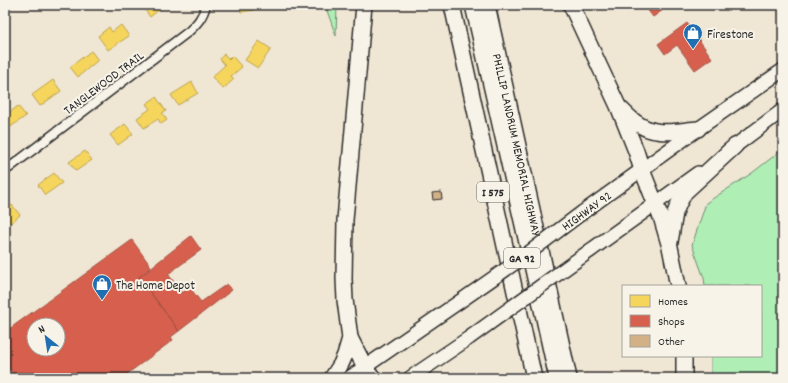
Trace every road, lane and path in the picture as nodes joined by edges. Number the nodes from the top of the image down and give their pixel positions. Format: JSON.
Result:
{"nodes":[{"id":1,"x":206,"y":5,"type":"edge"},
{"id":2,"x":364,"y":5,"type":"edge"},
{"id":3,"x":452,"y":5,"type":"edge"},
{"id":4,"x":473,"y":5,"type":"edge"},
{"id":5,"x":487,"y":5,"type":"edge"},
{"id":6,"x":571,"y":5,"type":"edge"},
{"id":7,"x":783,"y":70,"type":"edge"},
{"id":8,"x":618,"y":106,"type":"junction"},
{"id":9,"x":783,"y":110,"type":"edge"},
{"id":10,"x":698,"y":129,"type":"junction"},
{"id":11,"x":735,"y":146,"type":"junction"},
{"id":12,"x":642,"y":170,"type":"junction"},
{"id":13,"x":5,"y":171,"type":"edge"},
{"id":14,"x":655,"y":204,"type":"junction"},
{"id":15,"x":670,"y":246,"type":"junction"},
{"id":16,"x":678,"y":285,"type":"edge"},
{"id":17,"x":350,"y":338,"type":"junction"},
{"id":18,"x":684,"y":357,"type":"edge"},
{"id":19,"x":371,"y":372,"type":"edge"},
{"id":20,"x":332,"y":378,"type":"edge"},
{"id":21,"x":349,"y":378,"type":"edge"},
{"id":22,"x":410,"y":378,"type":"edge"},
{"id":23,"x":534,"y":378,"type":"edge"},
{"id":24,"x":557,"y":378,"type":"edge"},
{"id":25,"x":569,"y":378,"type":"edge"},
{"id":26,"x":684,"y":378,"type":"edge"}],
"edges":[{"from":1,"to":13,"type":"street","name":"TANGLEWOOD TRAIL"},
{"from":2,"to":17,"type":"highway"},
{"from":3,"to":23,"type":"highway","number":"I 575"},
{"from":4,"to":24,"type":"highway"},
{"from":5,"to":25,"type":"highway","name":"PHILLIP LANDRUM MEMORIAL HIGHWAY","number":"I 575"},
{"from":6,"to":8,"type":"highway"},
{"from":7,"to":10,"type":"main road","name":"HIGHWAY 92","number":"GA 92"},
{"from":8,"to":10,"type":"highway"},
{"from":8,"to":12,"type":"highway"},
{"from":9,"to":11,"type":"main road","number":"GA 92"},
{"from":10,"to":12,"type":"main road","name":"HIGHWAY 92","number":"GA 92"},
{"from":11,"to":14,"type":"main road","number":"GA 92"},
{"from":11,"to":15,"type":"highway"},
{"from":12,"to":14,"type":"highway"},
{"from":12,"to":19,"type":"main road","name":"HIGHWAY 92","number":"GA 92","bridge":true},
{"from":14,"to":15,"type":"highway"},
{"from":14,"to":22,"type":"main road","number":"GA 92","bridge":true},
{"from":15,"to":16,"type":"highway"},
{"from":17,"to":19,"type":"highway"},
{"from":17,"to":20,"type":"highway"},
{"from":18,"to":26,"type":"highway"},
{"from":19,"to":21,"type":"main road","name":"HIGHWAY 92","number":"GA 92"}]}
